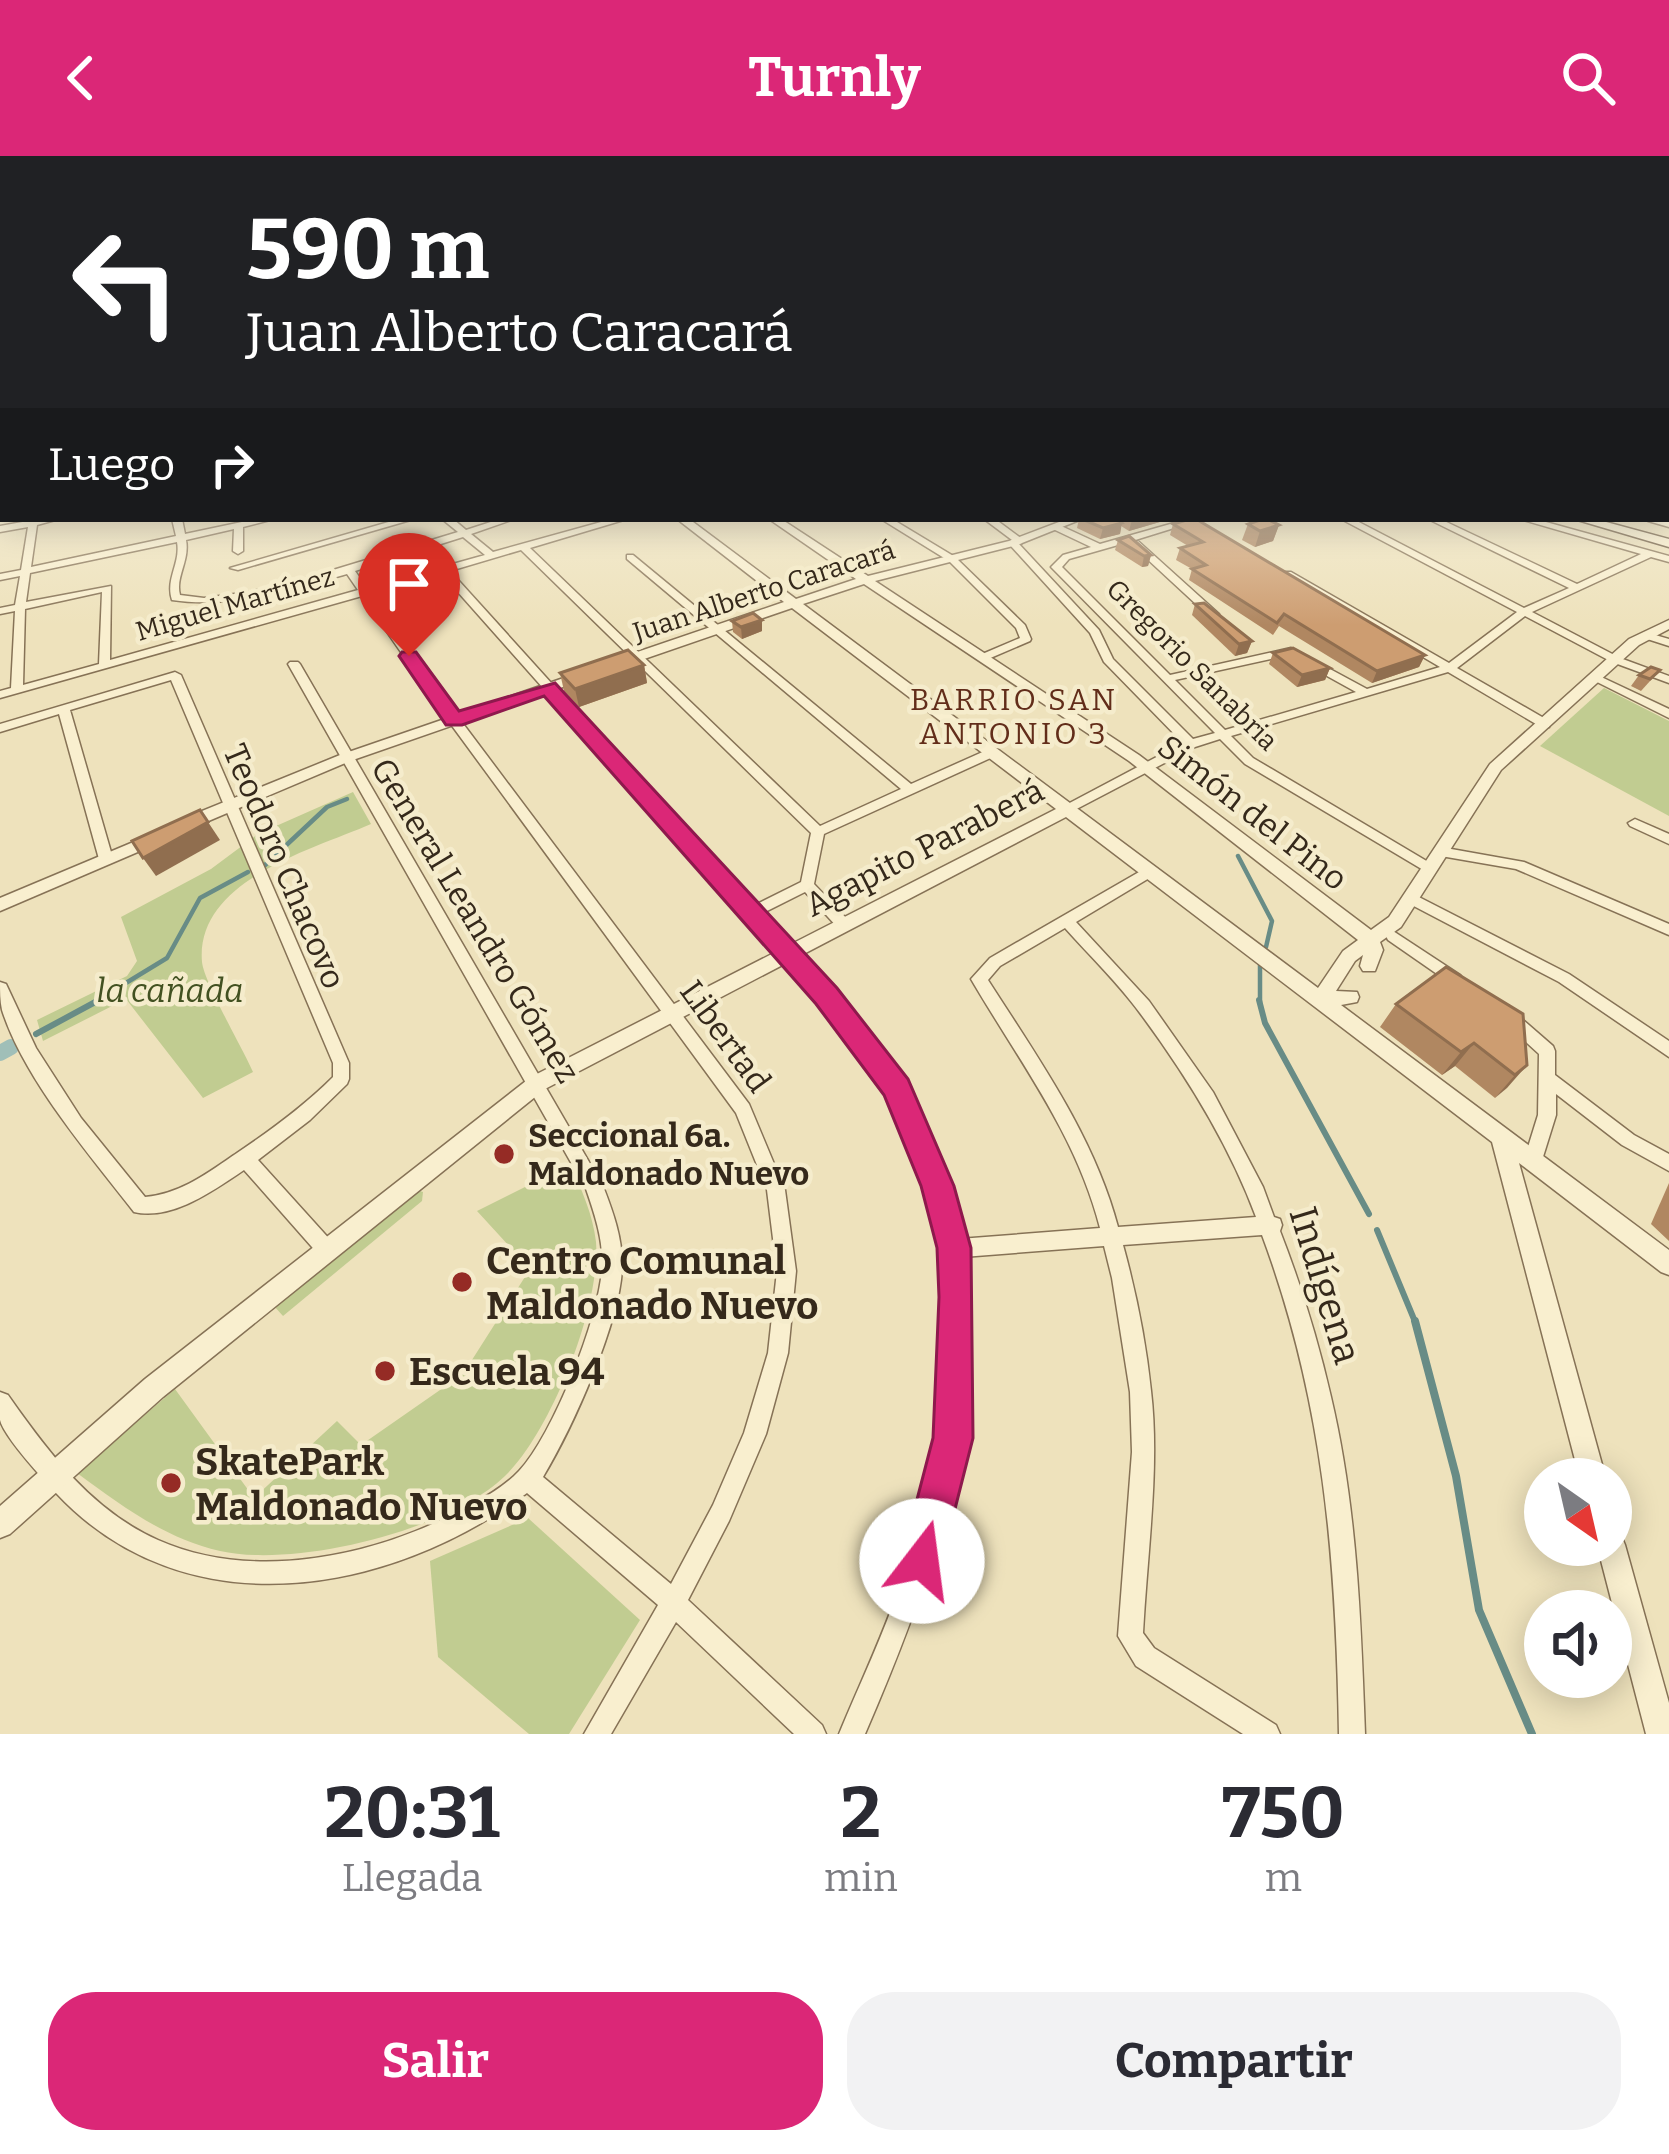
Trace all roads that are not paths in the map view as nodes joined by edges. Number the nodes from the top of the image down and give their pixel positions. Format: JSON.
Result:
{"nodes":[{"id":1,"x":38,"y":522,"type":"edge"},
{"id":2,"x":178,"y":522,"type":"edge"},
{"id":3,"x":259,"y":522,"type":"edge"},
{"id":4,"x":398,"y":522,"type":"edge"},
{"id":5,"x":450,"y":522,"type":"edge"},
{"id":6,"x":499,"y":522,"type":"edge"},
{"id":7,"x":611,"y":522,"type":"edge"},
{"id":8,"x":686,"y":522,"type":"edge"},
{"id":9,"x":779,"y":522,"type":"edge"},
{"id":10,"x":891,"y":522,"type":"edge"},
{"id":11,"x":993,"y":522,"type":"edge"},
{"id":12,"x":1069,"y":522,"type":"edge"},
{"id":13,"x":1186,"y":522,"type":"edge"},
{"id":14,"x":1199,"y":522,"type":"edge"},
{"id":15,"x":1352,"y":522,"type":"edge"},
{"id":16,"x":1439,"y":522,"type":"edge"},
{"id":17,"x":1536,"y":522,"type":"edge"},
{"id":18,"x":1592,"y":522,"type":"edge"},
{"id":19,"x":1606,"y":522,"type":"edge"},
{"id":20,"x":32,"y":523,"type":"junction"},
{"id":21,"x":3,"y":527,"type":"edge"},
{"id":22,"x":1056,"y":527,"type":"junction"},
{"id":23,"x":239,"y":528,"type":"junction"},
{"id":24,"x":1209,"y":528,"type":"edge"},
{"id":25,"x":462,"y":533,"type":"junction"},
{"id":26,"x":1073,"y":536,"type":"junction"},
{"id":27,"x":1132,"y":541,"type":"junction"},
{"id":28,"x":1669,"y":541,"type":"edge"},
{"id":29,"x":182,"y":542,"type":"junction"},
{"id":30,"x":1016,"y":542,"type":"junction"},
{"id":31,"x":523,"y":547,"type":"junction"},
{"id":32,"x":1102,"y":548,"type":"junction"},
{"id":33,"x":238,"y":551,"type":"dead end"},
{"id":34,"x":1079,"y":553,"type":"junction"},
{"id":35,"x":1650,"y":554,"type":"junction"},
{"id":36,"x":492,"y":556,"type":"junction"},
{"id":37,"x":630,"y":557,"type":"dead end"},
{"id":38,"x":952,"y":559,"type":"junction"},
{"id":39,"x":1669,"y":559,"type":"edge"},
{"id":40,"x":347,"y":567,"type":"junction"},
{"id":41,"x":1276,"y":567,"type":"edge"},
{"id":42,"x":235,"y":568,"type":"dead end"},
{"id":43,"x":444,"y":569,"type":"junction"},
{"id":44,"x":29,"y":572,"type":"junction"},
{"id":45,"x":0,"y":577,"type":"edge"},
{"id":46,"x":866,"y":580,"type":"junction"},
{"id":47,"x":1575,"y":587,"type":"junction"},
{"id":48,"x":365,"y":592,"type":"junction"},
{"id":49,"x":793,"y":602,"type":"junction"},
{"id":50,"x":20,"y":607,"type":"junction"},
{"id":51,"x":0,"y":611,"type":"edge"},
{"id":52,"x":1524,"y":612,"type":"junction"},
{"id":53,"x":1221,"y":621,"type":"edge"},
{"id":54,"x":1669,"y":624,"type":"edge"},
{"id":55,"x":717,"y":628,"type":"junction"},
{"id":56,"x":1645,"y":635,"type":"junction"},
{"id":57,"x":1247,"y":641,"type":"edge"},
{"id":58,"x":1669,"y":644,"type":"edge"},
{"id":59,"x":1273,"y":652,"type":"junction"},
{"id":60,"x":636,"y":657,"type":"junction"},
{"id":61,"x":984,"y":657,"type":"junction"},
{"id":62,"x":1616,"y":660,"type":"junction"},
{"id":63,"x":294,"y":664,"type":"dead end"},
{"id":64,"x":104,"y":667,"type":"junction"},
{"id":65,"x":1450,"y":668,"type":"junction"},
{"id":66,"x":1597,"y":678,"type":"junction"},
{"id":67,"x":1167,"y":679,"type":"junction"},
{"id":68,"x":1669,"y":680,"type":"edge"},
{"id":69,"x":548,"y":688,"type":"junction"},
{"id":70,"x":17,"y":691,"type":"junction"},
{"id":71,"x":1368,"y":694,"type":"junction"},
{"id":72,"x":0,"y":695,"type":"edge"},
{"id":73,"x":64,"y":709,"type":"junction"},
{"id":74,"x":1669,"y":714,"type":"edge"},
{"id":75,"x":454,"y":720,"type":"junction"},
{"id":76,"x":1545,"y":724,"type":"junction"},
{"id":77,"x":0,"y":728,"type":"edge"},
{"id":78,"x":1220,"y":734,"type":"junction"},
{"id":79,"x":1191,"y":743,"type":"junction"},
{"id":80,"x":991,"y":753,"type":"junction"},
{"id":81,"x":345,"y":758,"type":"junction"},
{"id":82,"x":1144,"y":767,"type":"junction"},
{"id":83,"x":910,"y":790,"type":"junction"},
{"id":84,"x":229,"y":806,"type":"junction"},
{"id":85,"x":1067,"y":810,"type":"junction"},
{"id":86,"x":1635,"y":823,"type":"dead end"},
{"id":87,"x":818,"y":832,"type":"junction"},
{"id":88,"x":1669,"y":839,"type":"edge"},
{"id":89,"x":1440,"y":852,"type":"junction"},
{"id":90,"x":106,"y":859,"type":"junction"},
{"id":91,"x":1430,"y":869,"type":"junction"},
{"id":92,"x":1151,"y":871,"type":"junction"},
{"id":93,"x":807,"y":885,"type":"junction"},
{"id":94,"x":1411,"y":898,"type":"junction"},
{"id":95,"x":0,"y":904,"type":"edge"},
{"id":96,"x":751,"y":913,"type":"junction"},
{"id":97,"x":1066,"y":920,"type":"junction"},
{"id":98,"x":844,"y":925,"type":"junction"},
{"id":99,"x":1394,"y":929,"type":"junction"},
{"id":100,"x":1669,"y":930,"type":"edge"},
{"id":101,"x":1370,"y":939,"type":"junction"},
{"id":102,"x":789,"y":953,"type":"junction"},
{"id":103,"x":1369,"y":966,"type":"junction"},
{"id":104,"x":1463,"y":986,"type":"edge"},
{"id":105,"x":0,"y":988,"type":"edge"},
{"id":106,"x":1350,"y":997,"type":"junction"},
{"id":107,"x":1319,"y":1000,"type":"junction"},
{"id":108,"x":1498,"y":1010,"type":"edge"},
{"id":109,"x":673,"y":1012,"type":"junction"},
{"id":110,"x":1378,"y":1043,"type":"junction"},
{"id":111,"x":1669,"y":1050,"type":"edge"},
{"id":112,"x":1548,"y":1079,"type":"junction"},
{"id":113,"x":538,"y":1083,"type":"junction"},
{"id":114,"x":1501,"y":1137,"type":"junction"},
{"id":115,"x":244,"y":1158,"type":"junction"},
{"id":116,"x":1533,"y":1160,"type":"junction"},
{"id":117,"x":1669,"y":1163,"type":"edge"},
{"id":118,"x":1273,"y":1225,"type":"junction"},
{"id":119,"x":1113,"y":1239,"type":"junction"},
{"id":120,"x":954,"y":1248,"type":"junction"},
{"id":121,"x":326,"y":1249,"type":"junction"},
{"id":122,"x":1669,"y":1264,"type":"edge"},
{"id":123,"x":0,"y":1403,"type":"edge"},
{"id":124,"x":1587,"y":1458,"type":"edge"},
{"id":125,"x":52,"y":1475,"type":"junction"},
{"id":126,"x":528,"y":1479,"type":"junction"},
{"id":127,"x":0,"y":1524,"type":"edge"},
{"id":128,"x":1617,"y":1566,"type":"edge"},
{"id":129,"x":673,"y":1602,"type":"junction"},
{"id":130,"x":597,"y":1734,"type":"edge"},
{"id":131,"x":813,"y":1734,"type":"edge"},
{"id":132,"x":852,"y":1734,"type":"edge"},
{"id":133,"x":1267,"y":1734,"type":"edge"},
{"id":134,"x":1352,"y":1734,"type":"edge"},
{"id":135,"x":1662,"y":1734,"type":"edge"}],
"edges":[{"from":1,"to":20,"type":"street"},
{"from":2,"to":29,"type":"street"},
{"from":3,"to":23,"type":"street"},
{"from":4,"to":42,"type":"street"},
{"from":5,"to":25,"type":"street"},
{"from":6,"to":25,"type":"street"},
{"from":7,"to":31,"type":"street","name":"Miguel Martínez"},
{"from":8,"to":49,"type":"street"},
{"from":9,"to":46,"type":"street","name":"Simón del Pino"},
{"from":10,"to":38,"type":"street"},
{"from":11,"to":30,"type":"street","name":"Gregorio Sanabria"},
{"from":12,"to":22,"type":"street","name":"Juan Alberto Caracará"},
{"from":13,"to":27,"type":"street"},
{"from":14,"to":24,"type":"street"},
{"from":15,"to":52,"type":"street"},
{"from":16,"to":47,"type":"street"},
{"from":17,"to":35,"type":"street"},
{"from":18,"to":28,"type":"main road"},
{"from":19,"to":28,"type":"main road"},
{"from":20,"to":21,"type":"street"},
{"from":20,"to":44,"type":"street"},
{"from":22,"to":26,"type":"street"},
{"from":22,"to":30,"type":"street","name":"Juan Alberto Caracará"},
{"from":23,"to":29,"type":"street"},
{"from":23,"to":33,"type":"street"},
{"from":25,"to":36,"type":"street"},
{"from":25,"to":40,"type":"street"},
{"from":26,"to":32,"type":"street"},
{"from":26,"to":34,"type":"street"},
{"from":27,"to":32,"type":"street"},
{"from":27,"to":53,"type":"street"},
{"from":29,"to":40,"type":"street"},
{"from":29,"to":44,"type":"street"},
{"from":30,"to":38,"type":"street","name":"Juan Alberto Caracará"},
{"from":30,"to":79,"type":"street","name":"Gregorio Sanabria"},
{"from":31,"to":36,"type":"street","name":"Miguel Martínez"},
{"from":31,"to":60,"type":"street"},
{"from":32,"to":34,"type":"street"},
{"from":34,"to":67,"type":"street","name":"Gregorio Sanabria"},
{"from":35,"to":39,"type":"street"},
{"from":35,"to":47,"type":"street","name":"Agapito Paraberá"},
{"from":36,"to":43,"type":"street","name":"Miguel Martínez"},
{"from":37,"to":55,"type":"street"},
{"from":38,"to":46,"type":"street","name":"Juan Alberto Caracará"},
{"from":38,"to":61,"type":"street"},
{"from":40,"to":48,"type":"street","name":"Libertad"},
{"from":41,"to":65,"type":"street"},
{"from":43,"to":48,"type":"street","name":"Miguel Martínez"},
{"from":43,"to":69,"type":"street"},
{"from":44,"to":45,"type":"street"},
{"from":44,"to":50,"type":"street"},
{"from":46,"to":49,"type":"street","name":"Juan Alberto Caracará"},
{"from":46,"to":61,"type":"street","name":"Simón del Pino"},
{"from":47,"to":52,"type":"street","name":"Agapito Paraberá"},
{"from":48,"to":64,"type":"street","name":"Miguel Martínez"},
{"from":48,"to":75,"type":"street","name":"Libertad"},
{"from":49,"to":55,"type":"street","name":"Juan Alberto Caracará"},
{"from":49,"to":80,"type":"street"},
{"from":50,"to":51,"type":"street"},
{"from":50,"to":64,"type":"street"},
{"from":50,"to":70,"type":"street"},
{"from":52,"to":62,"type":"street"},
{"from":52,"to":65,"type":"street","name":"Agapito Paraberá"},
{"from":54,"to":56,"type":"street"},
{"from":55,"to":60,"type":"street","name":"Juan Alberto Caracará"},
{"from":55,"to":83,"type":"street"},
{"from":56,"to":58,"type":"street"},
{"from":56,"to":62,"type":"street"},
{"from":57,"to":59,"type":"street"},
{"from":59,"to":67,"type":"street"},
{"from":59,"to":71,"type":"street"},
{"from":60,"to":69,"type":"street","name":"Juan Alberto Caracará"},
{"from":60,"to":87,"type":"street"},
{"from":61,"to":82,"type":"street","name":"Simón del Pino"},
{"from":62,"to":66,"type":"street"},
{"from":62,"to":68,"type":"street"},
{"from":63,"to":81,"type":"street","name":"General Leandro Gómez"},
{"from":64,"to":70,"type":"street","name":"Miguel Martínez"},
{"from":65,"to":71,"type":"street","name":"Agapito Paraberá"},
{"from":65,"to":76,"type":"street"},
{"from":66,"to":74,"type":"street"},
{"from":66,"to":76,"type":"street"},
{"from":67,"to":78,"type":"street","name":"Gregorio Sanabria"},
{"from":69,"to":75,"type":"street","name":"Juan Alberto Caracará"},
{"from":69,"to":96,"type":"street"},
{"from":70,"to":72,"type":"street","name":"Miguel Martínez"},
{"from":71,"to":78,"type":"street","name":"Agapito Paraberá"},
{"from":73,"to":77,"type":"street"},
{"from":73,"to":84,"type":"street","name":"Teodoro Chacovo"},
{"from":73,"to":90,"type":"street"},
{"from":75,"to":81,"type":"street","name":"Juan Alberto Caracará"},
{"from":75,"to":109,"type":"street","name":"Libertad"},
{"from":76,"to":89,"type":"street"},
{"from":78,"to":79,"type":"street","name":"Agapito Paraberá"},
{"from":78,"to":91,"type":"street","name":"Gregorio Sanabria"},
{"from":79,"to":82,"type":"street","name":"Agapito Paraberá"},
{"from":80,"to":83,"type":"street"},
{"from":80,"to":85,"type":"street"},
{"from":81,"to":84,"type":"street","name":"Juan Alberto Caracará"},
{"from":81,"to":113,"type":"street","name":"General Leandro Gómez"},
{"from":82,"to":85,"type":"street","name":"Agapito Paraberá"},
{"from":82,"to":101,"type":"street","name":"Simón del Pino"},
{"from":83,"to":87,"type":"street"},
{"from":84,"to":90,"type":"street","name":"Juan Alberto Caracará"},
{"from":84,"to":115,"type":"street","name":"Teodoro Chacovo"},
{"from":85,"to":92,"type":"street"},
{"from":85,"to":98,"type":"street","name":"Agapito Paraberá"},
{"from":86,"to":88,"type":"street"},
{"from":87,"to":93,"type":"street"},
{"from":89,"to":91,"type":"street"},
{"from":89,"to":100,"type":"street"},
{"from":90,"to":95,"type":"street","name":"Juan Alberto Caracará"},
{"from":91,"to":94,"type":"street"},
{"from":92,"to":97,"type":"street"},
{"from":92,"to":107,"type":"street"},
{"from":93,"to":96,"type":"street"},
{"from":93,"to":98,"type":"street"},
{"from":94,"to":99,"type":"street"},
{"from":94,"to":111,"type":"street"},
{"from":96,"to":102,"type":"street"},
{"from":97,"to":118,"type":"street","name":"Indígena"},
{"from":97,"to":119,"type":"street"},
{"from":98,"to":102,"type":"street","name":"Agapito Paraberá"},
{"from":99,"to":101,"type":"street"},
{"from":99,"to":103,"type":"street"},
{"from":99,"to":104,"type":"street"},
{"from":101,"to":103,"type":"street"},
{"from":101,"to":107,"type":"street"},
{"from":102,"to":109,"type":"street","name":"Agapito Paraberá"},
{"from":102,"to":120,"type":"street"},
{"from":103,"to":106,"type":"street"},
{"from":105,"to":115,"type":"street"},
{"from":106,"to":107,"type":"street"},
{"from":106,"to":110,"type":"street"},
{"from":107,"to":110,"type":"street"},
{"from":108,"to":112,"type":"street"},
{"from":109,"to":113,"type":"street","name":"Agapito Paraberá"},
{"from":109,"to":129,"type":"street","name":"Libertad"},
{"from":110,"to":114,"type":"street"},
{"from":112,"to":116,"type":"street"},
{"from":112,"to":117,"type":"street"},
{"from":113,"to":121,"type":"street","name":"Agapito Paraberá"},
{"from":113,"to":126,"type":"street","name":"General Leandro Gómez"},
{"from":114,"to":116,"type":"street"},
{"from":114,"to":124,"type":"street"},
{"from":115,"to":121,"type":"street"},
{"from":116,"to":122,"type":"street"},
{"from":118,"to":119,"type":"street"},
{"from":118,"to":134,"type":"street","name":"Indígena"},
{"from":119,"to":120,"type":"street"},
{"from":119,"to":133,"type":"street"},
{"from":120,"to":132,"type":"street"},
{"from":121,"to":125,"type":"street","name":"Agapito Paraberá"},
{"from":123,"to":125,"type":"street"},
{"from":125,"to":126,"type":"street"},
{"from":125,"to":127,"type":"street","name":"Agapito Paraberá"},
{"from":126,"to":129,"type":"street"},
{"from":128,"to":135,"type":"street"},
{"from":129,"to":130,"type":"street","name":"Libertad"},
{"from":129,"to":131,"type":"street"}]}
